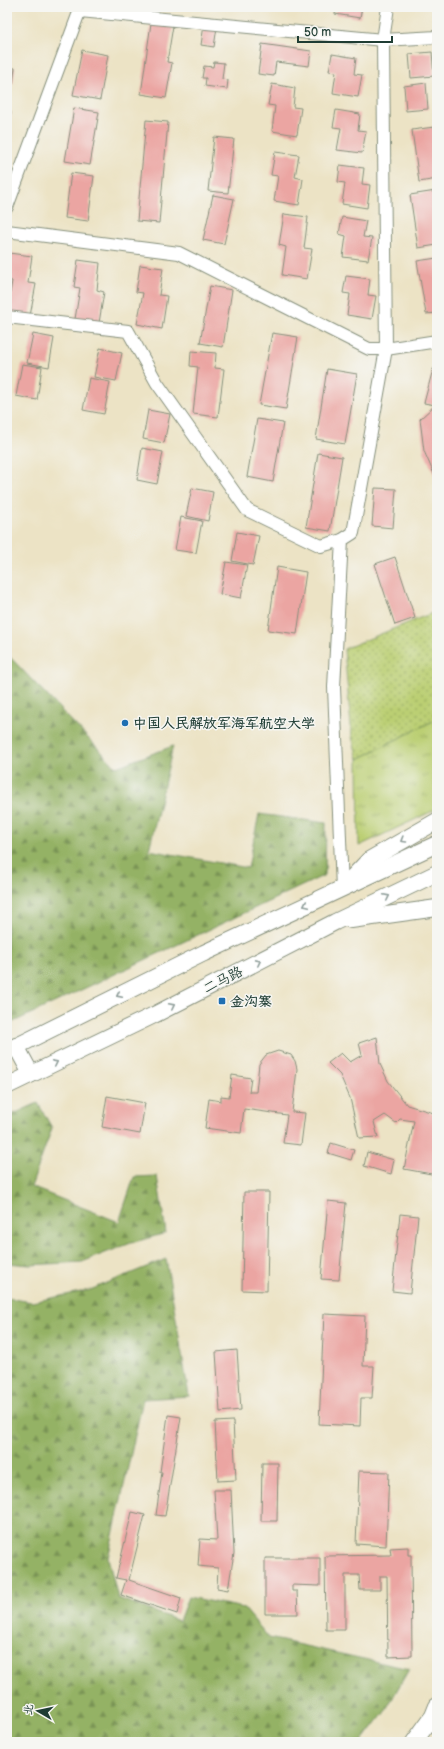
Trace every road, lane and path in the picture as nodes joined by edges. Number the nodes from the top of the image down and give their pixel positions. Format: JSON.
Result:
{"nodes":[{"id":1,"x":388,"y":7,"type":"edge"},
{"id":2,"x":81,"y":9,"type":"edge"},
{"id":3,"x":437,"y":37,"type":"edge"},
{"id":4,"x":382,"y":40,"type":"junction"},
{"id":5,"x":7,"y":207,"type":"edge"},
{"id":6,"x":7,"y":232,"type":"edge"},
{"id":7,"x":7,"y":317,"type":"edge"},
{"id":8,"x":437,"y":341,"type":"edge"},
{"id":9,"x":386,"y":349,"type":"junction"},
{"id":10,"x":342,"y":540,"type":"junction"},
{"id":11,"x":437,"y":821,"type":"edge"},
{"id":12,"x":437,"y":844,"type":"edge"},
{"id":13,"x":437,"y":873,"type":"edge"},
{"id":14,"x":342,"y":889,"type":"junction"},
{"id":15,"x":437,"y":908,"type":"edge"},
{"id":16,"x":335,"y":922,"type":"junction"},
{"id":17,"x":12,"y":1048,"type":"edge"},
{"id":18,"x":31,"y":1074,"type":"junction"},
{"id":19,"x":7,"y":1086,"type":"edge"},
{"id":20,"x":437,"y":1706,"type":"edge"},
{"id":21,"x":414,"y":1742,"type":"edge"}],
"edges":[{"from":1,"to":4,"type":"street"},
{"from":2,"to":4,"type":"street"},
{"from":2,"to":5,"type":"street"},
{"from":3,"to":4,"type":"street"},
{"from":4,"to":9,"type":"street"},
{"from":6,"to":9,"type":"street"},
{"from":7,"to":10,"type":"street"},
{"from":8,"to":9,"type":"street"},
{"from":9,"to":10,"type":"street"},
{"from":10,"to":14,"type":"street"},
{"from":11,"to":14,"type":"main road","one_way":true},
{"from":12,"to":14,"type":"main road"},
{"from":16,"to":13,"type":"main road","name":"二马路","one_way":true},
{"from":14,"to":17,"type":"main road","one_way":true},
{"from":15,"to":16,"type":"main road"},
{"from":18,"to":16,"type":"main road","name":"二马路","one_way":true},
{"from":17,"to":18,"type":"main road"},
{"from":18,"to":19,"type":"main road","name":"二马路"},
{"from":20,"to":21,"type":"main road"}]}
